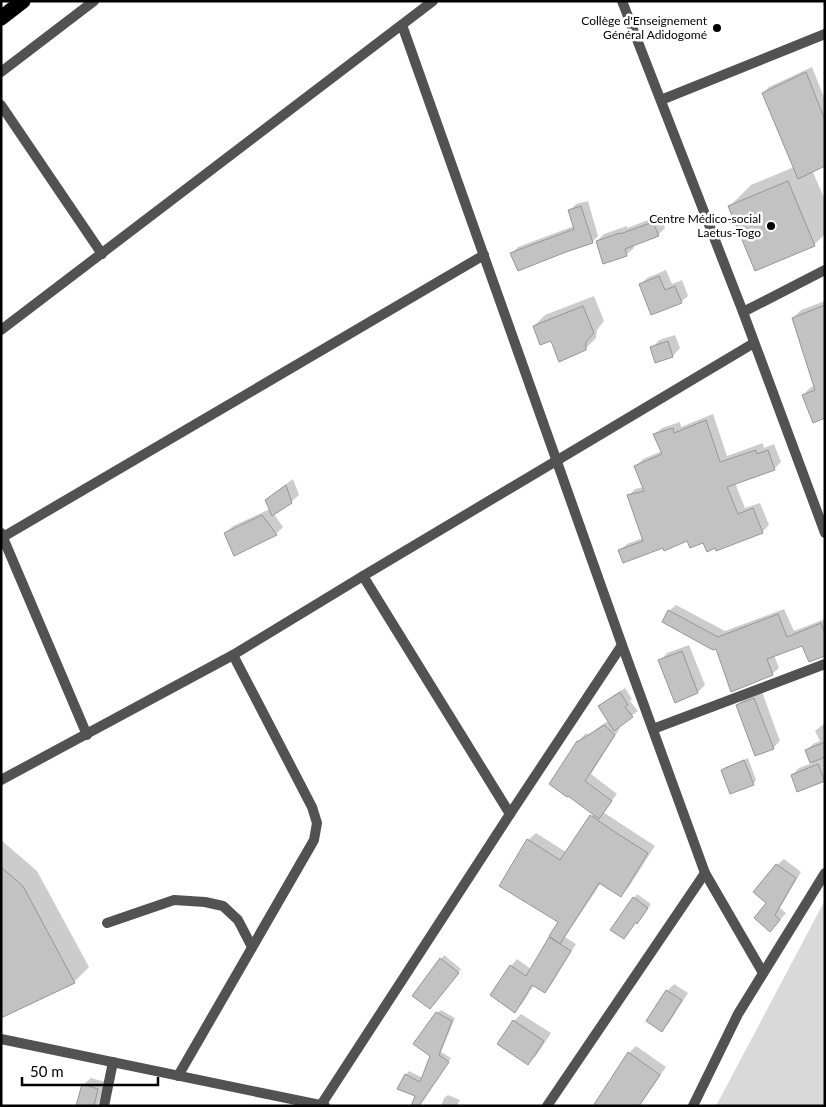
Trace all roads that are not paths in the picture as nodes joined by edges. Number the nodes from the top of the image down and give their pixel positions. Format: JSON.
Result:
{"nodes":[{"id":1,"x":23,"y":1,"type":"edge"},
{"id":2,"x":94,"y":1,"type":"edge"},
{"id":3,"x":433,"y":1,"type":"edge"},
{"id":4,"x":622,"y":1,"type":"edge"},
{"id":5,"x":1,"y":18,"type":"edge"},
{"id":6,"x":402,"y":25,"type":"junction"},
{"id":7,"x":825,"y":34,"type":"edge"},
{"id":8,"x":1,"y":72,"type":"edge"},
{"id":9,"x":661,"y":100,"type":"junction"},
{"id":10,"x":1,"y":105,"type":"edge"},
{"id":11,"x":102,"y":254,"type":"junction"},
{"id":12,"x":484,"y":255,"type":"junction"},
{"id":13,"x":825,"y":270,"type":"edge"},
{"id":14,"x":743,"y":312,"type":"junction"},
{"id":15,"x":1,"y":330,"type":"edge"},
{"id":16,"x":754,"y":343,"type":"junction"},
{"id":17,"x":557,"y":461,"type":"junction"},
{"id":18,"x":825,"y":533,"type":"edge"},
{"id":19,"x":2,"y":535,"type":"edge"},
{"id":20,"x":364,"y":576,"type":"junction"},
{"id":21,"x":622,"y":645,"type":"junction"},
{"id":22,"x":233,"y":656,"type":"junction"},
{"id":23,"x":825,"y":664,"type":"edge"},
{"id":24,"x":652,"y":729,"type":"junction"},
{"id":25,"x":87,"y":735,"type":"junction"},
{"id":26,"x":1,"y":780,"type":"edge"},
{"id":27,"x":510,"y":814,"type":"junction"},
{"id":28,"x":705,"y":873,"type":"junction"},
{"id":29,"x":825,"y":873,"type":"edge"},
{"id":30,"x":107,"y":923,"type":"dead end"},
{"id":31,"x":252,"y":947,"type":"junction"},
{"id":32,"x":763,"y":973,"type":"junction"},
{"id":33,"x":1,"y":1039,"type":"edge"},
{"id":34,"x":113,"y":1062,"type":"junction"},
{"id":35,"x":178,"y":1076,"type":"junction"},
{"id":36,"x":323,"y":1105,"type":"edge"},
{"id":37,"x":104,"y":1106,"type":"edge"},
{"id":38,"x":547,"y":1106,"type":"edge"},
{"id":39,"x":694,"y":1106,"type":"edge"}],
"edges":[{"from":1,"to":5,"type":"highway"},
{"from":2,"to":8,"type":"street"},
{"from":3,"to":6,"type":"street"},
{"from":4,"to":9,"type":"street"},
{"from":6,"to":11,"type":"street"},
{"from":6,"to":12,"type":"street"},
{"from":7,"to":9,"type":"street"},
{"from":9,"to":14,"type":"street"},
{"from":10,"to":11,"type":"street"},
{"from":11,"to":15,"type":"street"},
{"from":12,"to":17,"type":"street"},
{"from":12,"to":19,"type":"street"},
{"from":13,"to":14,"type":"street"},
{"from":14,"to":16,"type":"street"},
{"from":16,"to":17,"type":"street"},
{"from":16,"to":18,"type":"street"},
{"from":17,"to":20,"type":"street"},
{"from":17,"to":21,"type":"street"},
{"from":19,"to":25,"type":"street"},
{"from":20,"to":22,"type":"street"},
{"from":20,"to":27,"type":"street"},
{"from":21,"to":24,"type":"street"},
{"from":21,"to":27,"type":"street"},
{"from":22,"to":25,"type":"street"},
{"from":22,"to":31,"type":"street"},
{"from":23,"to":24,"type":"street"},
{"from":24,"to":28,"type":"street"},
{"from":25,"to":26,"type":"street"},
{"from":27,"to":36,"type":"street"},
{"from":28,"to":32,"type":"street"},
{"from":28,"to":38,"type":"street"},
{"from":29,"to":32,"type":"street"},
{"from":30,"to":31,"type":"street"},
{"from":31,"to":35,"type":"street"},
{"from":32,"to":39,"type":"street"},
{"from":33,"to":34,"type":"street"},
{"from":34,"to":35,"type":"street"},
{"from":34,"to":37,"type":"street"},
{"from":35,"to":36,"type":"street"}]}
